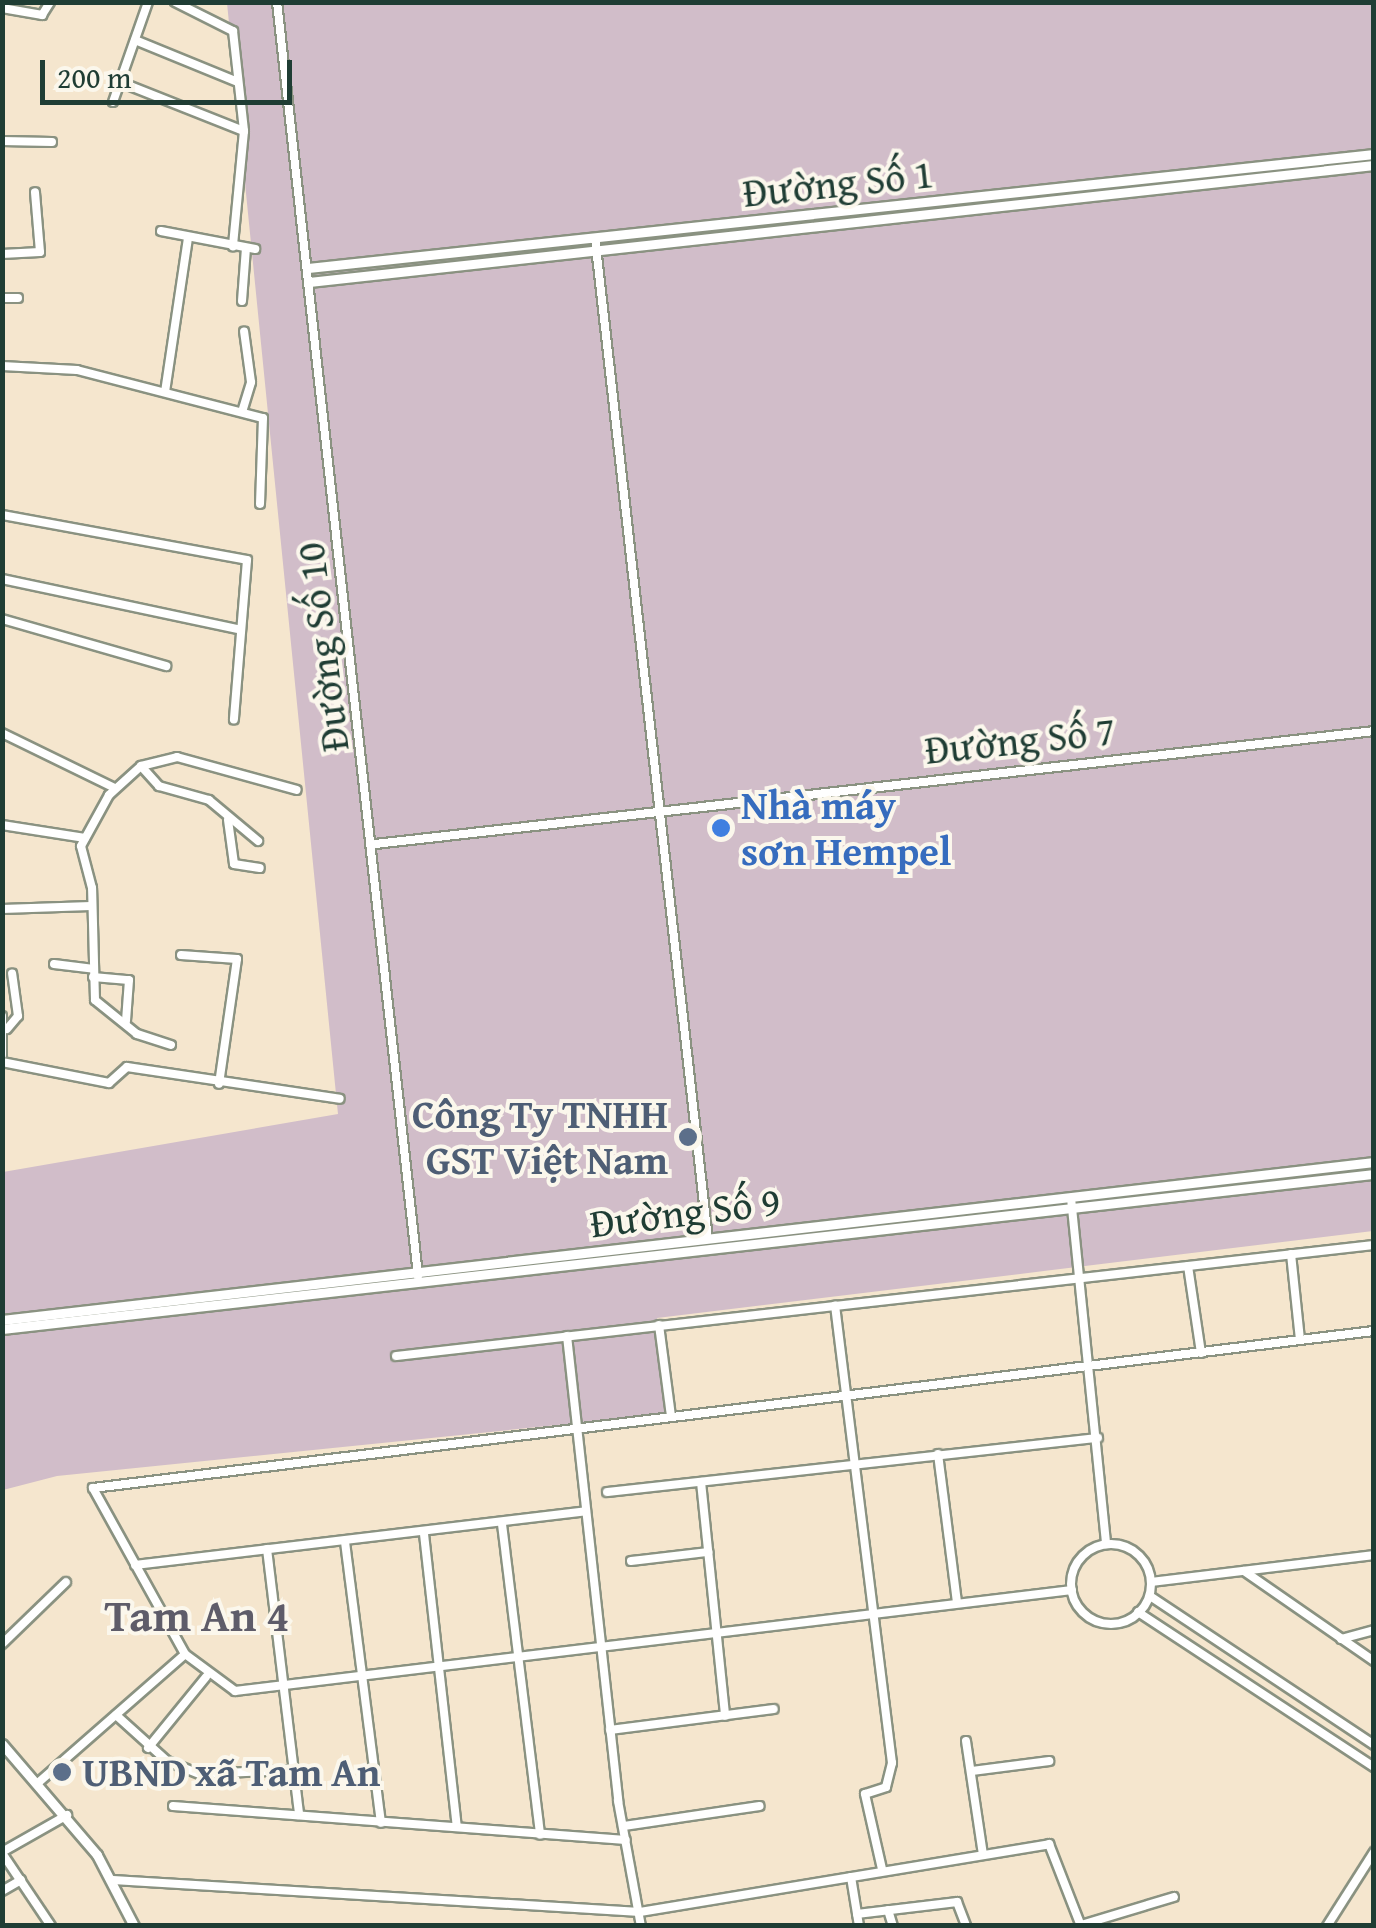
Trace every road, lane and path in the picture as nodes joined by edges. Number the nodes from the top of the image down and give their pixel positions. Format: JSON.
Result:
{"nodes":[{"id":1,"x":50,"y":2,"type":"edge"},
{"id":2,"x":148,"y":2,"type":"edge"},
{"id":3,"x":174,"y":2,"type":"edge"},
{"id":4,"x":278,"y":2,"type":"edge"},
{"id":5,"x":2,"y":8,"type":"edge"},
{"id":6,"x":134,"y":40,"type":"junction"},
{"id":7,"x":120,"y":82,"type":"junction"},
{"id":8,"x":238,"y":82,"type":"junction"},
{"id":9,"x":113,"y":102,"type":"dead end"},
{"id":10,"x":244,"y":131,"type":"junction"},
{"id":11,"x":2,"y":141,"type":"edge"},
{"id":12,"x":52,"y":142,"type":"dead end"},
{"id":13,"x":1374,"y":154,"type":"edge"},
{"id":14,"x":1374,"y":166,"type":"edge"},
{"id":15,"x":34,"y":192,"type":"dead end"},
{"id":16,"x":161,"y":231,"type":"dead end"},
{"id":17,"x":188,"y":238,"type":"junction"},
{"id":18,"x":596,"y":238,"type":"junction"},
{"id":19,"x":233,"y":246,"type":"junction"},
{"id":20,"x":597,"y":252,"type":"junction"},
{"id":21,"x":2,"y":254,"type":"edge"},
{"id":22,"x":308,"y":268,"type":"junction"},
{"id":23,"x":309,"y":282,"type":"junction"},
{"id":24,"x":2,"y":298,"type":"edge"},
{"id":25,"x":18,"y":298,"type":"dead end"},
{"id":26,"x":242,"y":301,"type":"dead end"},
{"id":27,"x":244,"y":331,"type":"dead end"},
{"id":28,"x":2,"y":366,"type":"edge"},
{"id":29,"x":165,"y":392,"type":"junction"},
{"id":30,"x":242,"y":412,"type":"junction"},
{"id":31,"x":260,"y":504,"type":"dead end"},
{"id":32,"x":2,"y":515,"type":"edge"},
{"id":33,"x":2,"y":579,"type":"edge"},
{"id":34,"x":2,"y":619,"type":"edge"},
{"id":35,"x":237,"y":629,"type":"junction"},
{"id":36,"x":166,"y":666,"type":"dead end"},
{"id":37,"x":234,"y":719,"type":"dead end"},
{"id":38,"x":1374,"y":732,"type":"edge"},
{"id":39,"x":2,"y":733,"type":"edge"},
{"id":40,"x":141,"y":766,"type":"junction"},
{"id":41,"x":115,"y":788,"type":"junction"},
{"id":42,"x":297,"y":790,"type":"dead end"},
{"id":43,"x":658,"y":815,"type":"junction"},
{"id":44,"x":228,"y":820,"type":"junction"},
{"id":45,"x":2,"y":825,"type":"edge"},
{"id":46,"x":85,"y":838,"type":"junction"},
{"id":47,"x":258,"y":841,"type":"dead end"},
{"id":48,"x":375,"y":844,"type":"junction"},
{"id":49,"x":260,"y":868,"type":"dead end"},
{"id":50,"x":91,"y":906,"type":"junction"},
{"id":51,"x":2,"y":909,"type":"edge"},
{"id":52,"x":180,"y":955,"type":"dead end"},
{"id":53,"x":54,"y":964,"type":"dead end"},
{"id":54,"x":92,"y":973,"type":"junction"},
{"id":55,"x":12,"y":974,"type":"dead end"},
{"id":56,"x":3,"y":1014,"type":"edge"},
{"id":57,"x":126,"y":1022,"type":"junction"},
{"id":58,"x":7,"y":1029,"type":"junction"},
{"id":59,"x":171,"y":1045,"type":"dead end"},
{"id":60,"x":2,"y":1058,"type":"edge"},
{"id":61,"x":219,"y":1084,"type":"junction"},
{"id":62,"x":340,"y":1099,"type":"dead end"},
{"id":63,"x":1374,"y":1162,"type":"edge"},
{"id":64,"x":1374,"y":1174,"type":"edge"},
{"id":65,"x":1071,"y":1198,"type":"junction"},
{"id":66,"x":1072,"y":1210,"type":"junction"},
{"id":67,"x":708,"y":1239,"type":"junction"},
{"id":68,"x":1374,"y":1245,"type":"edge"},
{"id":69,"x":1290,"y":1254,"type":"junction"},
{"id":70,"x":1188,"y":1266,"type":"junction"},
{"id":71,"x":418,"y":1273,"type":"junction"},
{"id":72,"x":1081,"y":1278,"type":"junction"},
{"id":73,"x":420,"y":1286,"type":"junction"},
{"id":74,"x":835,"y":1306,"type":"junction"},
{"id":75,"x":2,"y":1320,"type":"edge"},
{"id":76,"x":659,"y":1325,"type":"junction"},
{"id":77,"x":2,"y":1329,"type":"edge"},
{"id":78,"x":1374,"y":1331,"type":"edge"},
{"id":79,"x":567,"y":1336,"type":"junction"},
{"id":80,"x":1300,"y":1340,"type":"junction"},
{"id":81,"x":1201,"y":1352,"type":"junction"},
{"id":82,"x":396,"y":1356,"type":"dead end"},
{"id":83,"x":1090,"y":1364,"type":"junction"},
{"id":84,"x":845,"y":1394,"type":"junction"},
{"id":85,"x":670,"y":1416,"type":"junction"},
{"id":86,"x":576,"y":1424,"type":"junction"},
{"id":87,"x":1098,"y":1438,"type":"junction"},
{"id":88,"x":938,"y":1454,"type":"junction"},
{"id":89,"x":852,"y":1464,"type":"junction"},
{"id":90,"x":701,"y":1482,"type":"junction"},
{"id":91,"x":607,"y":1492,"type":"dead end"},
{"id":92,"x":586,"y":1511,"type":"junction"},
{"id":93,"x":502,"y":1524,"type":"junction"},
{"id":94,"x":424,"y":1534,"type":"junction"},
{"id":95,"x":345,"y":1542,"type":"junction"},
{"id":96,"x":1106,"y":1544,"type":"junction"},
{"id":97,"x":267,"y":1549,"type":"junction"},
{"id":98,"x":708,"y":1552,"type":"junction"},
{"id":99,"x":1374,"y":1555,"type":"edge"},
{"id":100,"x":632,"y":1560,"type":"dead end"},
{"id":101,"x":135,"y":1565,"type":"junction"},
{"id":102,"x":1244,"y":1571,"type":"junction"},
{"id":103,"x":66,"y":1582,"type":"dead end"},
{"id":104,"x":1151,"y":1582,"type":"junction"},
{"id":105,"x":1072,"y":1590,"type":"junction"},
{"id":106,"x":1150,"y":1596,"type":"junction"},
{"id":107,"x":956,"y":1603,"type":"junction"},
{"id":108,"x":1138,"y":1612,"type":"junction"},
{"id":109,"x":870,"y":1614,"type":"junction"},
{"id":110,"x":1374,"y":1630,"type":"edge"},
{"id":111,"x":716,"y":1634,"type":"junction"},
{"id":112,"x":1341,"y":1640,"type":"junction"},
{"id":113,"x":2,"y":1644,"type":"edge"},
{"id":114,"x":600,"y":1644,"type":"junction"},
{"id":115,"x":185,"y":1654,"type":"junction"},
{"id":116,"x":522,"y":1654,"type":"junction"},
{"id":117,"x":1374,"y":1660,"type":"edge"},
{"id":118,"x":443,"y":1664,"type":"junction"},
{"id":119,"x":362,"y":1673,"type":"junction"},
{"id":120,"x":206,"y":1678,"type":"junction"},
{"id":121,"x":284,"y":1683,"type":"junction"},
{"id":122,"x":774,"y":1709,"type":"dead end"},
{"id":123,"x":116,"y":1715,"type":"junction"},
{"id":124,"x":725,"y":1716,"type":"junction"},
{"id":125,"x":610,"y":1730,"type":"junction"},
{"id":126,"x":966,"y":1741,"type":"dead end"},
{"id":127,"x":2,"y":1744,"type":"edge"},
{"id":128,"x":1374,"y":1745,"type":"edge"},
{"id":129,"x":148,"y":1748,"type":"junction"},
{"id":130,"x":1048,"y":1761,"type":"dead end"},
{"id":131,"x":1374,"y":1767,"type":"edge"},
{"id":132,"x":292,"y":1770,"type":"junction"},
{"id":133,"x":972,"y":1771,"type":"junction"},
{"id":134,"x":38,"y":1782,"type":"junction"},
{"id":135,"x":173,"y":1806,"type":"dead end"},
{"id":136,"x":760,"y":1806,"type":"dead end"},
{"id":137,"x":67,"y":1815,"type":"junction"},
{"id":138,"x":299,"y":1815,"type":"junction"},
{"id":139,"x":381,"y":1823,"type":"junction"},
{"id":140,"x":457,"y":1826,"type":"junction"},
{"id":141,"x":624,"y":1826,"type":"junction"},
{"id":142,"x":540,"y":1835,"type":"junction"},
{"id":143,"x":626,"y":1840,"type":"junction"},
{"id":144,"x":1374,"y":1852,"type":"edge"},
{"id":145,"x":2,"y":1853,"type":"edge"},
{"id":146,"x":982,"y":1855,"type":"junction"},
{"id":147,"x":882,"y":1869,"type":"junction"},
{"id":148,"x":851,"y":1876,"type":"junction"},
{"id":149,"x":20,"y":1880,"type":"junction"},
{"id":150,"x":112,"y":1880,"type":"junction"},
{"id":151,"x":2,"y":1891,"type":"edge"},
{"id":152,"x":1174,"y":1897,"type":"dead end"},
{"id":153,"x":888,"y":1910,"type":"junction"},
{"id":154,"x":640,"y":1912,"type":"junction"},
{"id":155,"x":858,"y":1914,"type":"junction"},
{"id":156,"x":1081,"y":1925,"type":"edge"},
{"id":157,"x":50,"y":1926,"type":"edge"},
{"id":158,"x":134,"y":1926,"type":"edge"},
{"id":159,"x":641,"y":1926,"type":"edge"},
{"id":160,"x":859,"y":1926,"type":"edge"},
{"id":161,"x":893,"y":1926,"type":"edge"},
{"id":162,"x":966,"y":1926,"type":"edge"},
{"id":163,"x":1327,"y":1926,"type":"edge"}],
"edges":[{"from":1,"to":5,"type":"street"},
{"from":2,"to":6,"type":"street"},
{"from":3,"to":8,"type":"street"},
{"from":4,"to":22,"type":"street","name":"Đường Số 10"},
{"from":6,"to":7,"type":"street"},
{"from":6,"to":8,"type":"street"},
{"from":7,"to":9,"type":"street"},
{"from":7,"to":10,"type":"street"},
{"from":8,"to":10,"type":"street"},
{"from":10,"to":19,"type":"street"},
{"from":11,"to":12,"type":"street"},
{"from":13,"to":18,"type":"street","name":"Đường Số 1"},
{"from":14,"to":20,"type":"street","name":"Đường Số 1"},
{"from":15,"to":21,"type":"street"},
{"from":16,"to":17,"type":"street"},
{"from":17,"to":19,"type":"street"},
{"from":17,"to":29,"type":"street"},
{"from":18,"to":20,"type":"street"},
{"from":18,"to":22,"type":"street","name":"Đường Số 1"},
{"from":19,"to":26,"type":"street"},
{"from":20,"to":23,"type":"street","name":"Đường Số 1"},
{"from":20,"to":43,"type":"street"},
{"from":22,"to":23,"type":"street","name":"Đường Số 10"},
{"from":23,"to":48,"type":"street","name":"Đường Số 10"},
{"from":24,"to":25,"type":"street"},
{"from":27,"to":30,"type":"street"},
{"from":28,"to":29,"type":"street"},
{"from":29,"to":30,"type":"street"},
{"from":30,"to":31,"type":"street"},
{"from":32,"to":35,"type":"street"},
{"from":33,"to":35,"type":"street"},
{"from":34,"to":36,"type":"street"},
{"from":35,"to":37,"type":"street"},
{"from":38,"to":43,"type":"street","name":"Đường Số 7"},
{"from":39,"to":41,"type":"street"},
{"from":40,"to":41,"type":"street"},
{"from":40,"to":42,"type":"street"},
{"from":40,"to":44,"type":"street"},
{"from":41,"to":46,"type":"street"},
{"from":43,"to":48,"type":"street","name":"Đường Số 7"},
{"from":43,"to":67,"type":"street"},
{"from":44,"to":47,"type":"street"},
{"from":44,"to":49,"type":"street"},
{"from":45,"to":46,"type":"street"},
{"from":46,"to":50,"type":"street"},
{"from":48,"to":71,"type":"street","name":"Đường Số 10"},
{"from":50,"to":51,"type":"street"},
{"from":50,"to":54,"type":"street"},
{"from":52,"to":61,"type":"street"},
{"from":53,"to":54,"type":"street"},
{"from":54,"to":57,"type":"street"},
{"from":54,"to":57,"type":"street"},
{"from":55,"to":58,"type":"street"},
{"from":56,"to":58,"type":"street"},
{"from":57,"to":59,"type":"street"},
{"from":58,"to":60,"type":"street"},
{"from":60,"to":61,"type":"street"},
{"from":61,"to":62,"type":"street"},
{"from":63,"to":65,"type":"street","name":"Đường Số 9"},
{"from":64,"to":66,"type":"street","name":"Đường Số 9"},
{"from":65,"to":66,"type":"street"},
{"from":65,"to":67,"type":"street","name":"Đường Số 9"},
{"from":66,"to":72,"type":"street"},
{"from":66,"to":73,"type":"street","name":"Đường Số 9"},
{"from":67,"to":71,"type":"street","name":"Đường Số 9"},
{"from":68,"to":69,"type":"street"},
{"from":69,"to":70,"type":"street"},
{"from":69,"to":80,"type":"street"},
{"from":70,"to":72,"type":"street"},
{"from":70,"to":81,"type":"street"},
{"from":71,"to":73,"type":"street","name":"Đường Số 10"},
{"from":71,"to":75,"type":"street","name":"Đường Số 9"},
{"from":72,"to":74,"type":"street"},
{"from":72,"to":83,"type":"street"},
{"from":73,"to":77,"type":"street","name":"Đường Số 9"},
{"from":74,"to":76,"type":"street"},
{"from":74,"to":84,"type":"street"},
{"from":76,"to":79,"type":"street"},
{"from":76,"to":85,"type":"street"},
{"from":78,"to":80,"type":"street"},
{"from":79,"to":82,"type":"street"},
{"from":79,"to":86,"type":"street"},
{"from":80,"to":81,"type":"street"},
{"from":81,"to":83,"type":"street"},
{"from":83,"to":84,"type":"street"},
{"from":83,"to":87,"type":"street"},
{"from":84,"to":85,"type":"street"},
{"from":84,"to":89,"type":"street"},
{"from":85,"to":86,"type":"street"},
{"from":86,"to":92,"type":"street"},
{"from":86,"to":101,"type":"street"},
{"from":87,"to":88,"type":"street"},
{"from":87,"to":96,"type":"street"},
{"from":88,"to":89,"type":"street"},
{"from":88,"to":107,"type":"street"},
{"from":89,"to":90,"type":"street"},
{"from":89,"to":109,"type":"street"},
{"from":90,"to":91,"type":"street"},
{"from":90,"to":98,"type":"street"},
{"from":92,"to":93,"type":"street"},
{"from":92,"to":114,"type":"street"},
{"from":93,"to":94,"type":"street"},
{"from":93,"to":116,"type":"street"},
{"from":94,"to":95,"type":"street"},
{"from":94,"to":118,"type":"street"},
{"from":95,"to":97,"type":"street"},
{"from":95,"to":119,"type":"street"},
{"from":96,"to":104,"type":"street"},
{"from":96,"to":105,"type":"street"},
{"from":97,"to":101,"type":"street"},
{"from":97,"to":121,"type":"street"},
{"from":98,"to":100,"type":"street"},
{"from":98,"to":111,"type":"street"},
{"from":99,"to":102,"type":"street"},
{"from":101,"to":115,"type":"street"},
{"from":102,"to":104,"type":"street"},
{"from":102,"to":112,"type":"street"},
{"from":103,"to":113,"type":"street"},
{"from":104,"to":106,"type":"street"},
{"from":105,"to":107,"type":"street"},
{"from":105,"to":108,"type":"street"},
{"from":106,"to":108,"type":"street"},
{"from":106,"to":128,"type":"street"},
{"from":107,"to":109,"type":"street"},
{"from":108,"to":131,"type":"street"},
{"from":109,"to":111,"type":"street"},
{"from":109,"to":147,"type":"street"},
{"from":110,"to":112,"type":"street"},
{"from":111,"to":114,"type":"street"},
{"from":111,"to":124,"type":"street"},
{"from":112,"to":117,"type":"street"},
{"from":114,"to":116,"type":"street"},
{"from":114,"to":125,"type":"street"},
{"from":115,"to":120,"type":"street"},
{"from":115,"to":123,"type":"street"},
{"from":116,"to":118,"type":"street"},
{"from":116,"to":142,"type":"street"},
{"from":118,"to":119,"type":"street"},
{"from":118,"to":140,"type":"street"},
{"from":119,"to":121,"type":"street"},
{"from":119,"to":139,"type":"street"},
{"from":120,"to":121,"type":"street"},
{"from":120,"to":129,"type":"street"},
{"from":121,"to":132,"type":"street"},
{"from":122,"to":124,"type":"street"},
{"from":123,"to":129,"type":"street"},
{"from":123,"to":134,"type":"street"},
{"from":124,"to":125,"type":"street"},
{"from":125,"to":141,"type":"street"},
{"from":126,"to":133,"type":"street"},
{"from":127,"to":134,"type":"street"},
{"from":129,"to":132,"type":"street"},
{"from":130,"to":133,"type":"street"},
{"from":132,"to":138,"type":"street"},
{"from":133,"to":146,"type":"street"},
{"from":134,"to":137,"type":"street"},
{"from":135,"to":138,"type":"street"},
{"from":136,"to":141,"type":"street"},
{"from":137,"to":145,"type":"street"},
{"from":137,"to":150,"type":"street"},
{"from":138,"to":139,"type":"street"},
{"from":139,"to":140,"type":"street"},
{"from":140,"to":142,"type":"street"},
{"from":141,"to":143,"type":"street"},
{"from":142,"to":143,"type":"street"},
{"from":143,"to":154,"type":"street"},
{"from":144,"to":163,"type":"street"},
{"from":145,"to":149,"type":"street"},
{"from":146,"to":147,"type":"street"},
{"from":146,"to":156,"type":"street"},
{"from":147,"to":148,"type":"street"},
{"from":148,"to":154,"type":"street"},
{"from":148,"to":155,"type":"street"},
{"from":149,"to":151,"type":"street"},
{"from":149,"to":157,"type":"street"},
{"from":150,"to":154,"type":"street"},
{"from":150,"to":158,"type":"street"},
{"from":152,"to":156,"type":"street"},
{"from":153,"to":155,"type":"street"},
{"from":153,"to":161,"type":"street"},
{"from":153,"to":162,"type":"street"},
{"from":154,"to":159,"type":"street"},
{"from":155,"to":160,"type":"street"}]}
